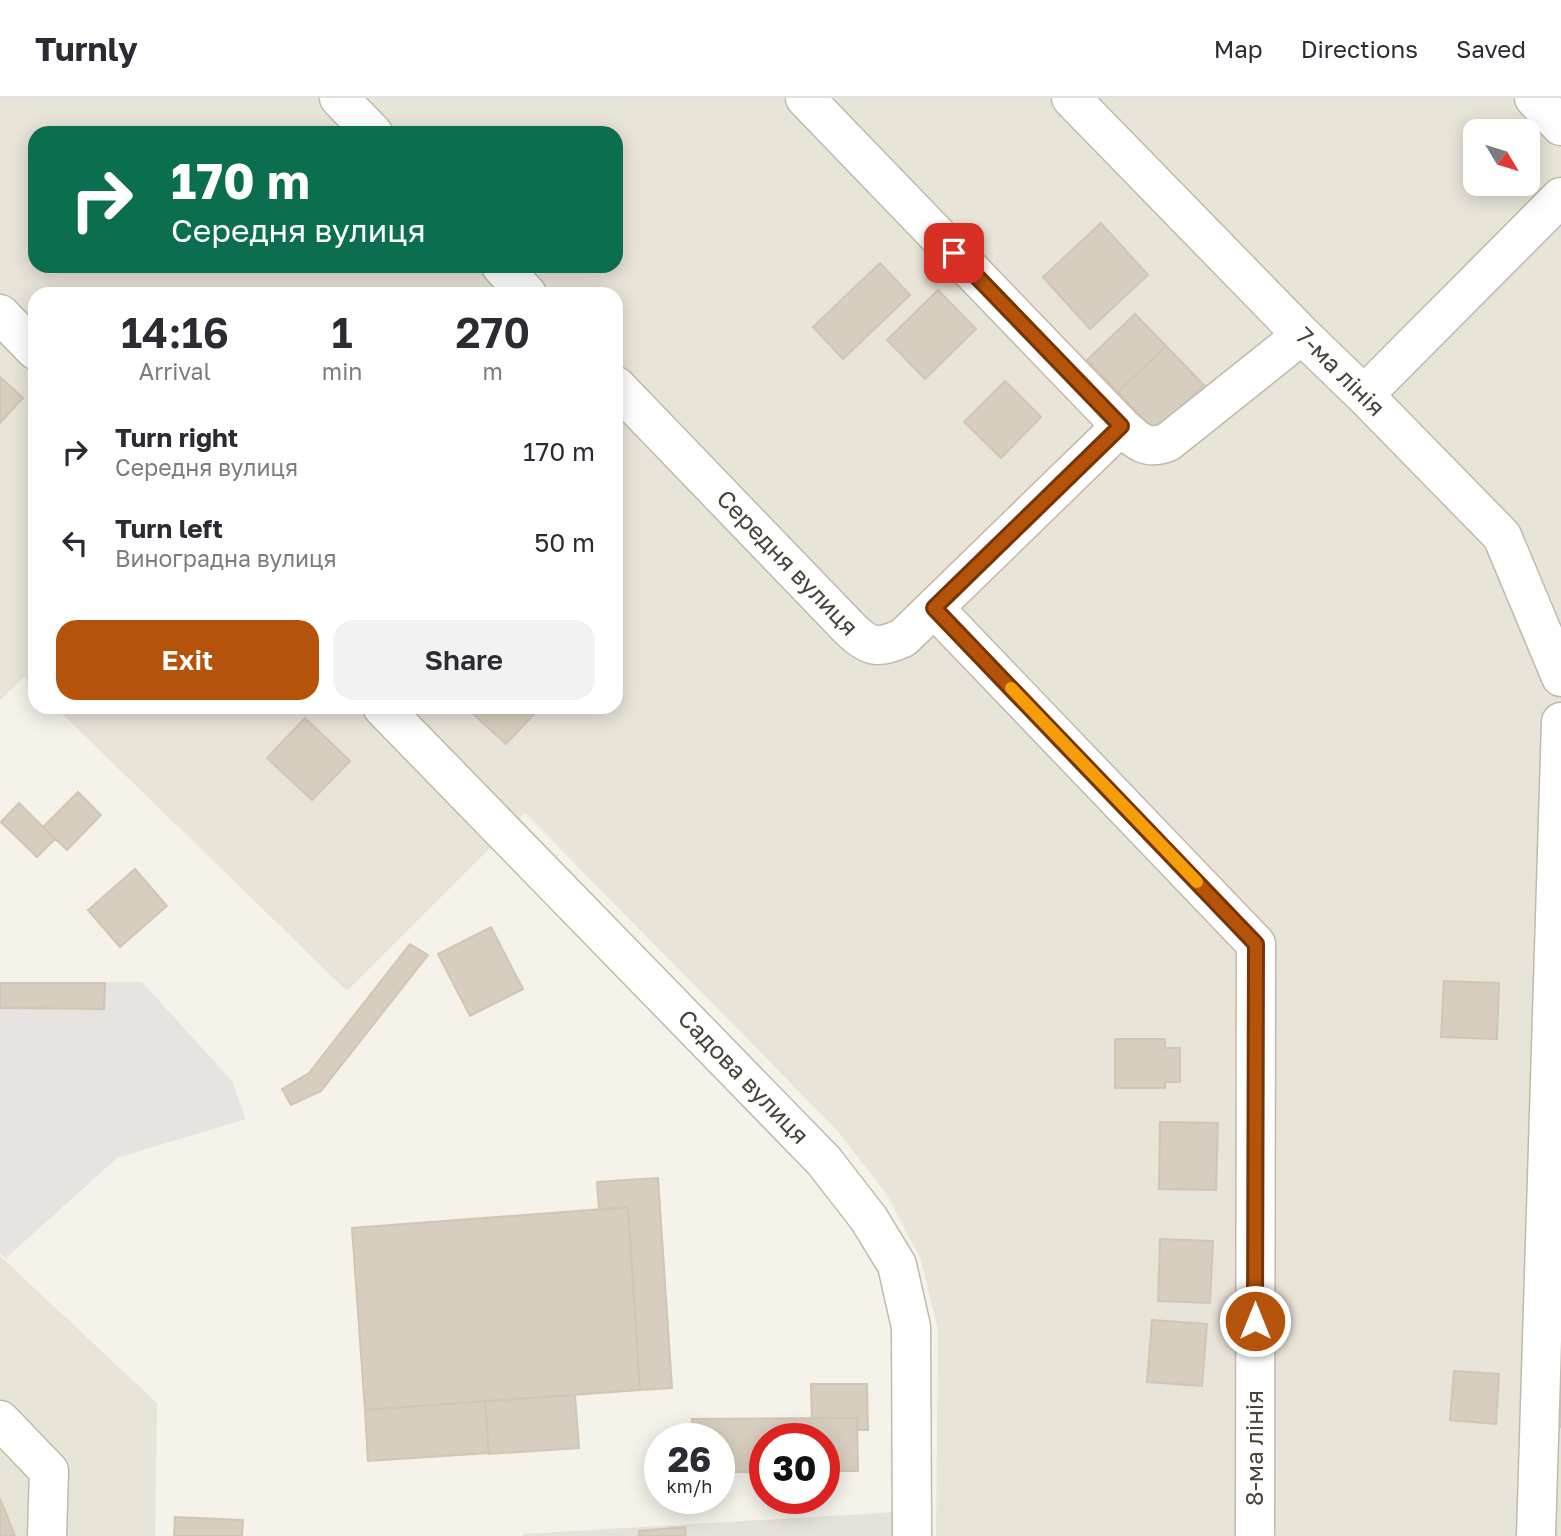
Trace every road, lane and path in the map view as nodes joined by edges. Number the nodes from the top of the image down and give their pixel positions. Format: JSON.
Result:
{"nodes":[{"id":1,"x":339,"y":98,"type":"edge"},
{"id":2,"x":805,"y":98,"type":"edge"},
{"id":3,"x":1071,"y":98,"type":"edge"},
{"id":4,"x":1534,"y":98,"type":"edge"},
{"id":5,"x":1561,"y":125,"type":"edge"},
{"id":6,"x":366,"y":126,"type":"edge"},
{"id":7,"x":1561,"y":197,"type":"edge"},
{"id":8,"x":508,"y":273,"type":"edge"},
{"id":9,"x":520,"y":287,"type":"edge"},
{"id":10,"x":0,"y":314,"type":"edge"},
{"id":11,"x":1302,"y":335,"type":"junction"},
{"id":12,"x":28,"y":343,"type":"edge"},
{"id":13,"x":623,"y":393,"type":"edge"},
{"id":14,"x":1364,"y":395,"type":"junction"},
{"id":15,"x":1121,"y":426,"type":"junction"},
{"id":16,"x":934,"y":608,"type":"junction"},
{"id":17,"x":1561,"y":677,"type":"edge"},
{"id":18,"x":389,"y":714,"type":"edge"},
{"id":19,"x":1561,"y":722,"type":"edge"},
{"id":20,"x":0,"y":1420,"type":"edge"},
{"id":21,"x":47,"y":1536,"type":"edge"},
{"id":22,"x":912,"y":1536,"type":"edge"},
{"id":23,"x":1255,"y":1536,"type":"edge"},
{"id":24,"x":1536,"y":1536,"type":"edge"}],
"edges":[{"from":1,"to":6,"type":"street"},
{"from":2,"to":15,"type":"street"},
{"from":3,"to":11,"type":"street","name":"7-ма лінія"},
{"from":4,"to":5,"type":"street"},
{"from":7,"to":14,"type":"street"},
{"from":8,"to":9,"type":"street"},
{"from":10,"to":12,"type":"street"},
{"from":11,"to":14,"type":"street","name":"7-ма лінія"},
{"from":11,"to":15,"type":"street"},
{"from":13,"to":16,"type":"street","name":"Середня вулиця"},
{"from":14,"to":17,"type":"street","name":"7-ма лінія"},
{"from":15,"to":16,"type":"street","name":"Середня вулиця"},
{"from":16,"to":23,"type":"street","name":"8-ма лінія"},
{"from":18,"to":22,"type":"street","name":"Садова вулиця"},
{"from":19,"to":24,"type":"street"},
{"from":20,"to":21,"type":"street"}]}
